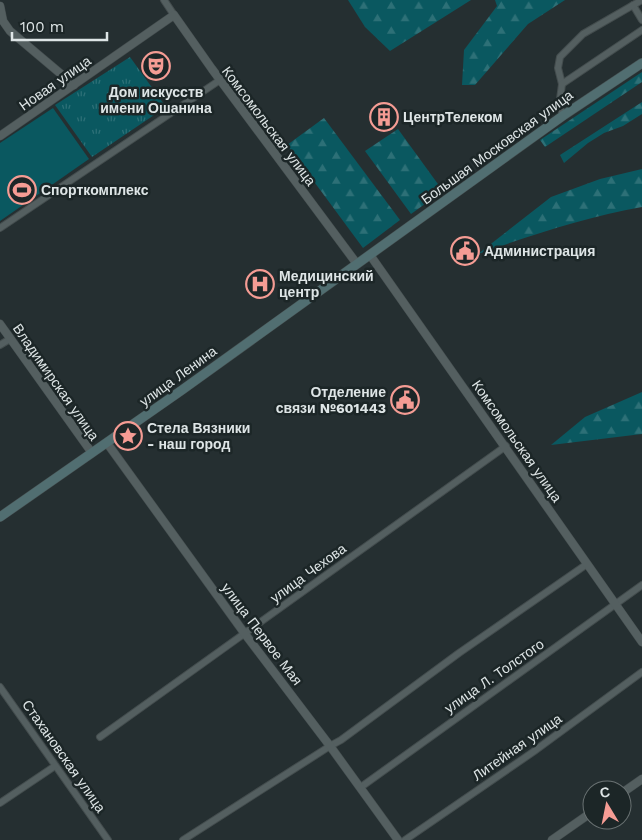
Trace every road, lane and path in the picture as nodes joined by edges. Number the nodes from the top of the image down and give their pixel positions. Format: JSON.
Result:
{"nodes":[{"id":1,"x":164,"y":0,"type":"edge"},
{"id":2,"x":642,"y":0,"type":"edge"},
{"id":3,"x":0,"y":6,"type":"edge"},
{"id":4,"x":633,"y":6,"type":"junction"},
{"id":5,"x":174,"y":15,"type":"junction"},
{"id":6,"x":642,"y":20,"type":"edge"},
{"id":7,"x":642,"y":30,"type":"edge"},
{"id":8,"x":642,"y":63,"type":"edge"},
{"id":9,"x":220,"y":80,"type":"junction"},
{"id":10,"x":562,"y":84,"type":"junction"},
{"id":11,"x":74,"y":85,"type":"junction"},
{"id":12,"x":564,"y":115,"type":"junction"},
{"id":13,"x":0,"y":136,"type":"edge"},
{"id":14,"x":0,"y":228,"type":"edge"},
{"id":15,"x":370,"y":255,"type":"junction"},
{"id":16,"x":357,"y":264,"type":"junction"},
{"id":17,"x":0,"y":324,"type":"edge"},
{"id":18,"x":10,"y":339,"type":"junction"},
{"id":19,"x":0,"y":345,"type":"edge"},
{"id":20,"x":107,"y":443,"type":"junction"},
{"id":21,"x":506,"y":446,"type":"junction"},
{"id":22,"x":92,"y":453,"type":"junction"},
{"id":23,"x":0,"y":517,"type":"edge"},
{"id":24,"x":587,"y":564,"type":"junction"},
{"id":25,"x":642,"y":585,"type":"edge"},
{"id":26,"x":616,"y":605,"type":"junction"},
{"id":27,"x":245,"y":634,"type":"junction"},
{"id":28,"x":642,"y":642,"type":"edge"},
{"id":29,"x":642,"y":672,"type":"edge"},
{"id":30,"x":0,"y":687,"type":"edge"},
{"id":31,"x":100,"y":737,"type":"dead end"},
{"id":32,"x":330,"y":746,"type":"junction"},
{"id":33,"x":55,"y":766,"type":"junction"},
{"id":34,"x":360,"y":787,"type":"junction"},
{"id":35,"x":0,"y":803,"type":"edge"},
{"id":36,"x":582,"y":819,"type":"edge"},
{"id":37,"x":108,"y":840,"type":"edge"},
{"id":38,"x":183,"y":840,"type":"edge"},
{"id":39,"x":398,"y":840,"type":"edge"},
{"id":40,"x":405,"y":840,"type":"edge"},
{"id":41,"x":552,"y":840,"type":"edge"}],
"edges":[{"from":1,"to":5,"type":"street","name":"Комсомольская улица"},
{"from":2,"to":4,"type":"street"},
{"from":3,"to":11,"type":"street"},
{"from":4,"to":6,"type":"street"},
{"from":4,"to":10,"type":"street"},
{"from":5,"to":9,"type":"street","name":"Комсомольская улица"},
{"from":5,"to":11,"type":"street","name":"Новая улица"},
{"from":7,"to":10,"type":"street"},
{"from":8,"to":12,"type":"main road","name":"Большая Московская улица"},
{"from":9,"to":14,"type":"street"},
{"from":9,"to":16,"type":"street","name":"Комсомольская улица"},
{"from":10,"to":12,"type":"street"},
{"from":11,"to":13,"type":"street","name":"Новая улица"},
{"from":12,"to":15,"type":"main road","name":"Большая Московская улица"},
{"from":15,"to":16,"type":"main road","name":"улица Ленина"},
{"from":15,"to":21,"type":"street","name":"Комсомольская улица"},
{"from":16,"to":20,"type":"main road","name":"улица Ленина"},
{"from":17,"to":18,"type":"street","name":"Владимирская улица"},
{"from":18,"to":19,"type":"street"},
{"from":18,"to":22,"type":"street","name":"Владимирская улица"},
{"from":20,"to":22,"type":"main road","name":"улица Ленина"},
{"from":20,"to":27,"type":"street","name":"улица Первое Мая"},
{"from":21,"to":24,"type":"street","name":"Комсомольская улица"},
{"from":21,"to":27,"type":"street","name":"улица Чехова"},
{"from":22,"to":23,"type":"main road","name":"улица Ленина"},
{"from":24,"to":26,"type":"street","name":"Комсомольская улица"},
{"from":24,"to":32,"type":"street"},
{"from":25,"to":26,"type":"street","name":"улица Л. Толстого"},
{"from":26,"to":28,"type":"street","name":"Комсомольская улица"},
{"from":26,"to":34,"type":"street","name":"улица Л. Толстого"},
{"from":27,"to":31,"type":"street","name":"улица Чехова"},
{"from":27,"to":32,"type":"street","name":"улица Первое Мая"},
{"from":29,"to":40,"type":"street","name":"Литейная улица"},
{"from":30,"to":33,"type":"street","name":"Стахановская улица"},
{"from":32,"to":34,"type":"street","name":"улица Первое Мая"},
{"from":32,"to":38,"type":"street"},
{"from":33,"to":35,"type":"street"},
{"from":33,"to":37,"type":"street","name":"Стахановская улица"},
{"from":34,"to":39,"type":"street","name":"улица Первое Мая"},
{"from":36,"to":41,"type":"street"}]}
